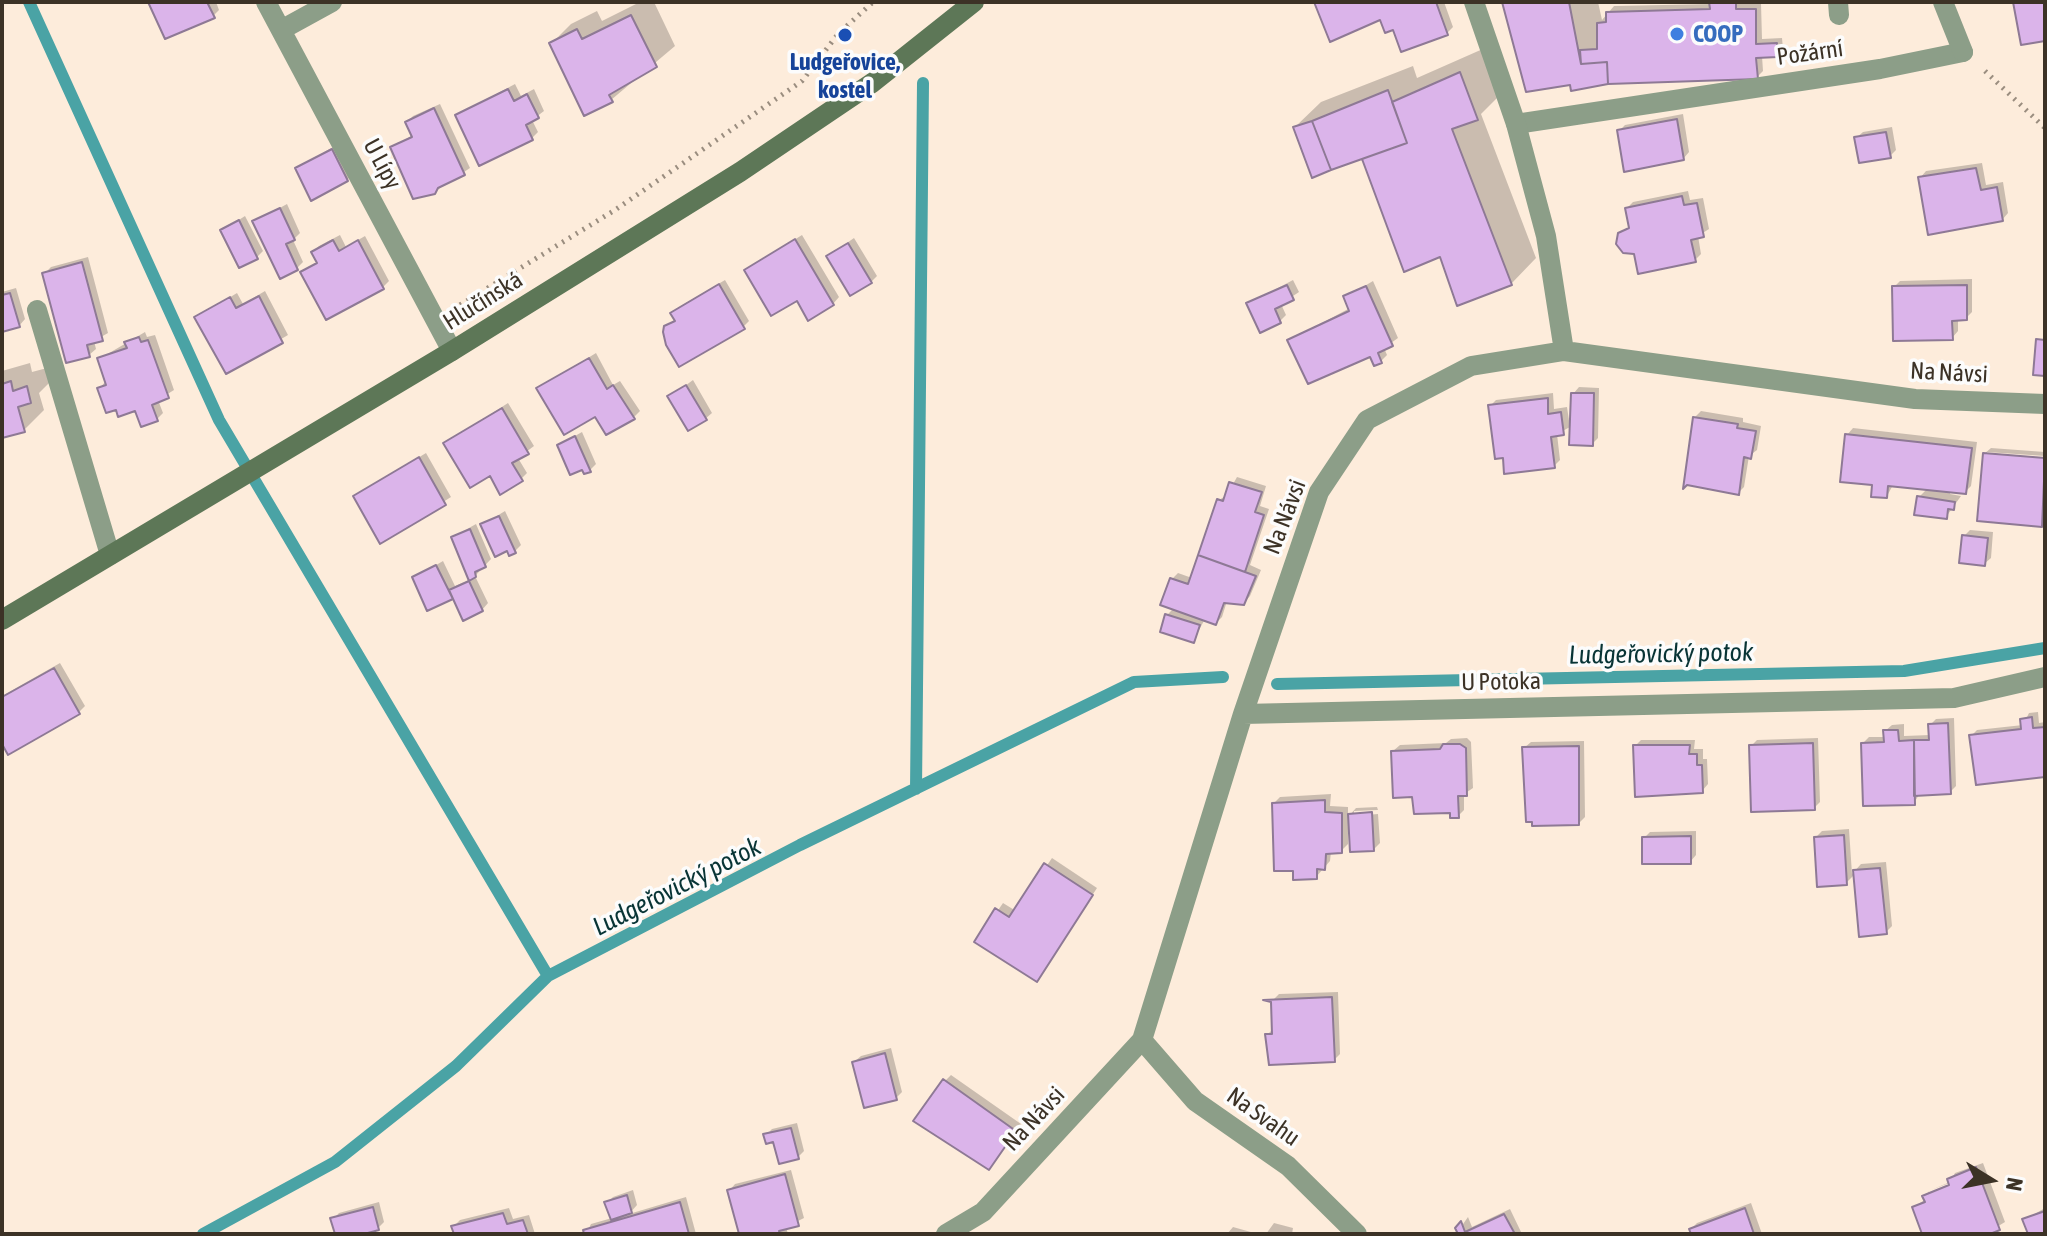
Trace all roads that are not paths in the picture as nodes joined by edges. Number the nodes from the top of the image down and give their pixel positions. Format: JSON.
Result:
{"nodes":[{"id":1,"x":266,"y":2,"type":"edge"},
{"id":2,"x":332,"y":2,"type":"edge"},
{"id":3,"x":974,"y":2,"type":"edge"},
{"id":4,"x":1474,"y":2,"type":"edge"},
{"id":5,"x":1943,"y":2,"type":"edge"},
{"id":6,"x":281,"y":30,"type":"junction"},
{"id":7,"x":1516,"y":124,"type":"junction"},
{"id":8,"x":37,"y":310,"type":"dead end"},
{"id":9,"x":452,"y":351,"type":"junction"},
{"id":10,"x":1564,"y":351,"type":"junction"},
{"id":11,"x":2045,"y":404,"type":"edge"},
{"id":12,"x":110,"y":555,"type":"junction"},
{"id":13,"x":2,"y":620,"type":"edge"},
{"id":14,"x":2045,"y":677,"type":"edge"},
{"id":15,"x":1243,"y":714,"type":"junction"},
{"id":16,"x":1142,"y":1040,"type":"junction"},
{"id":17,"x":946,"y":1234,"type":"edge"},
{"id":18,"x":1357,"y":1234,"type":"edge"}],
"edges":[{"from":1,"to":6,"type":"street","name":"U Lípy"},
{"from":2,"to":6,"type":"street"},
{"from":3,"to":9,"type":"street","name":"Hlučínská"},
{"from":4,"to":7,"type":"street"},
{"from":5,"to":7,"type":"street","name":"Požární"},
{"from":6,"to":9,"type":"street","name":"U Lípy"},
{"from":7,"to":10,"type":"street"},
{"from":8,"to":12,"type":"street"},
{"from":9,"to":12,"type":"street","name":"Hlučínská"},
{"from":10,"to":11,"type":"street","name":"Na Návsi"},
{"from":10,"to":15,"type":"street","name":"Na Návsi"},
{"from":12,"to":13,"type":"street","name":"Hlučínská"},
{"from":14,"to":15,"type":"street","name":"U Potoka"},
{"from":15,"to":16,"type":"street","name":"Na Návsi"},
{"from":16,"to":17,"type":"street","name":"Na Návsi"},
{"from":16,"to":18,"type":"street","name":"Na Svahu"}]}
